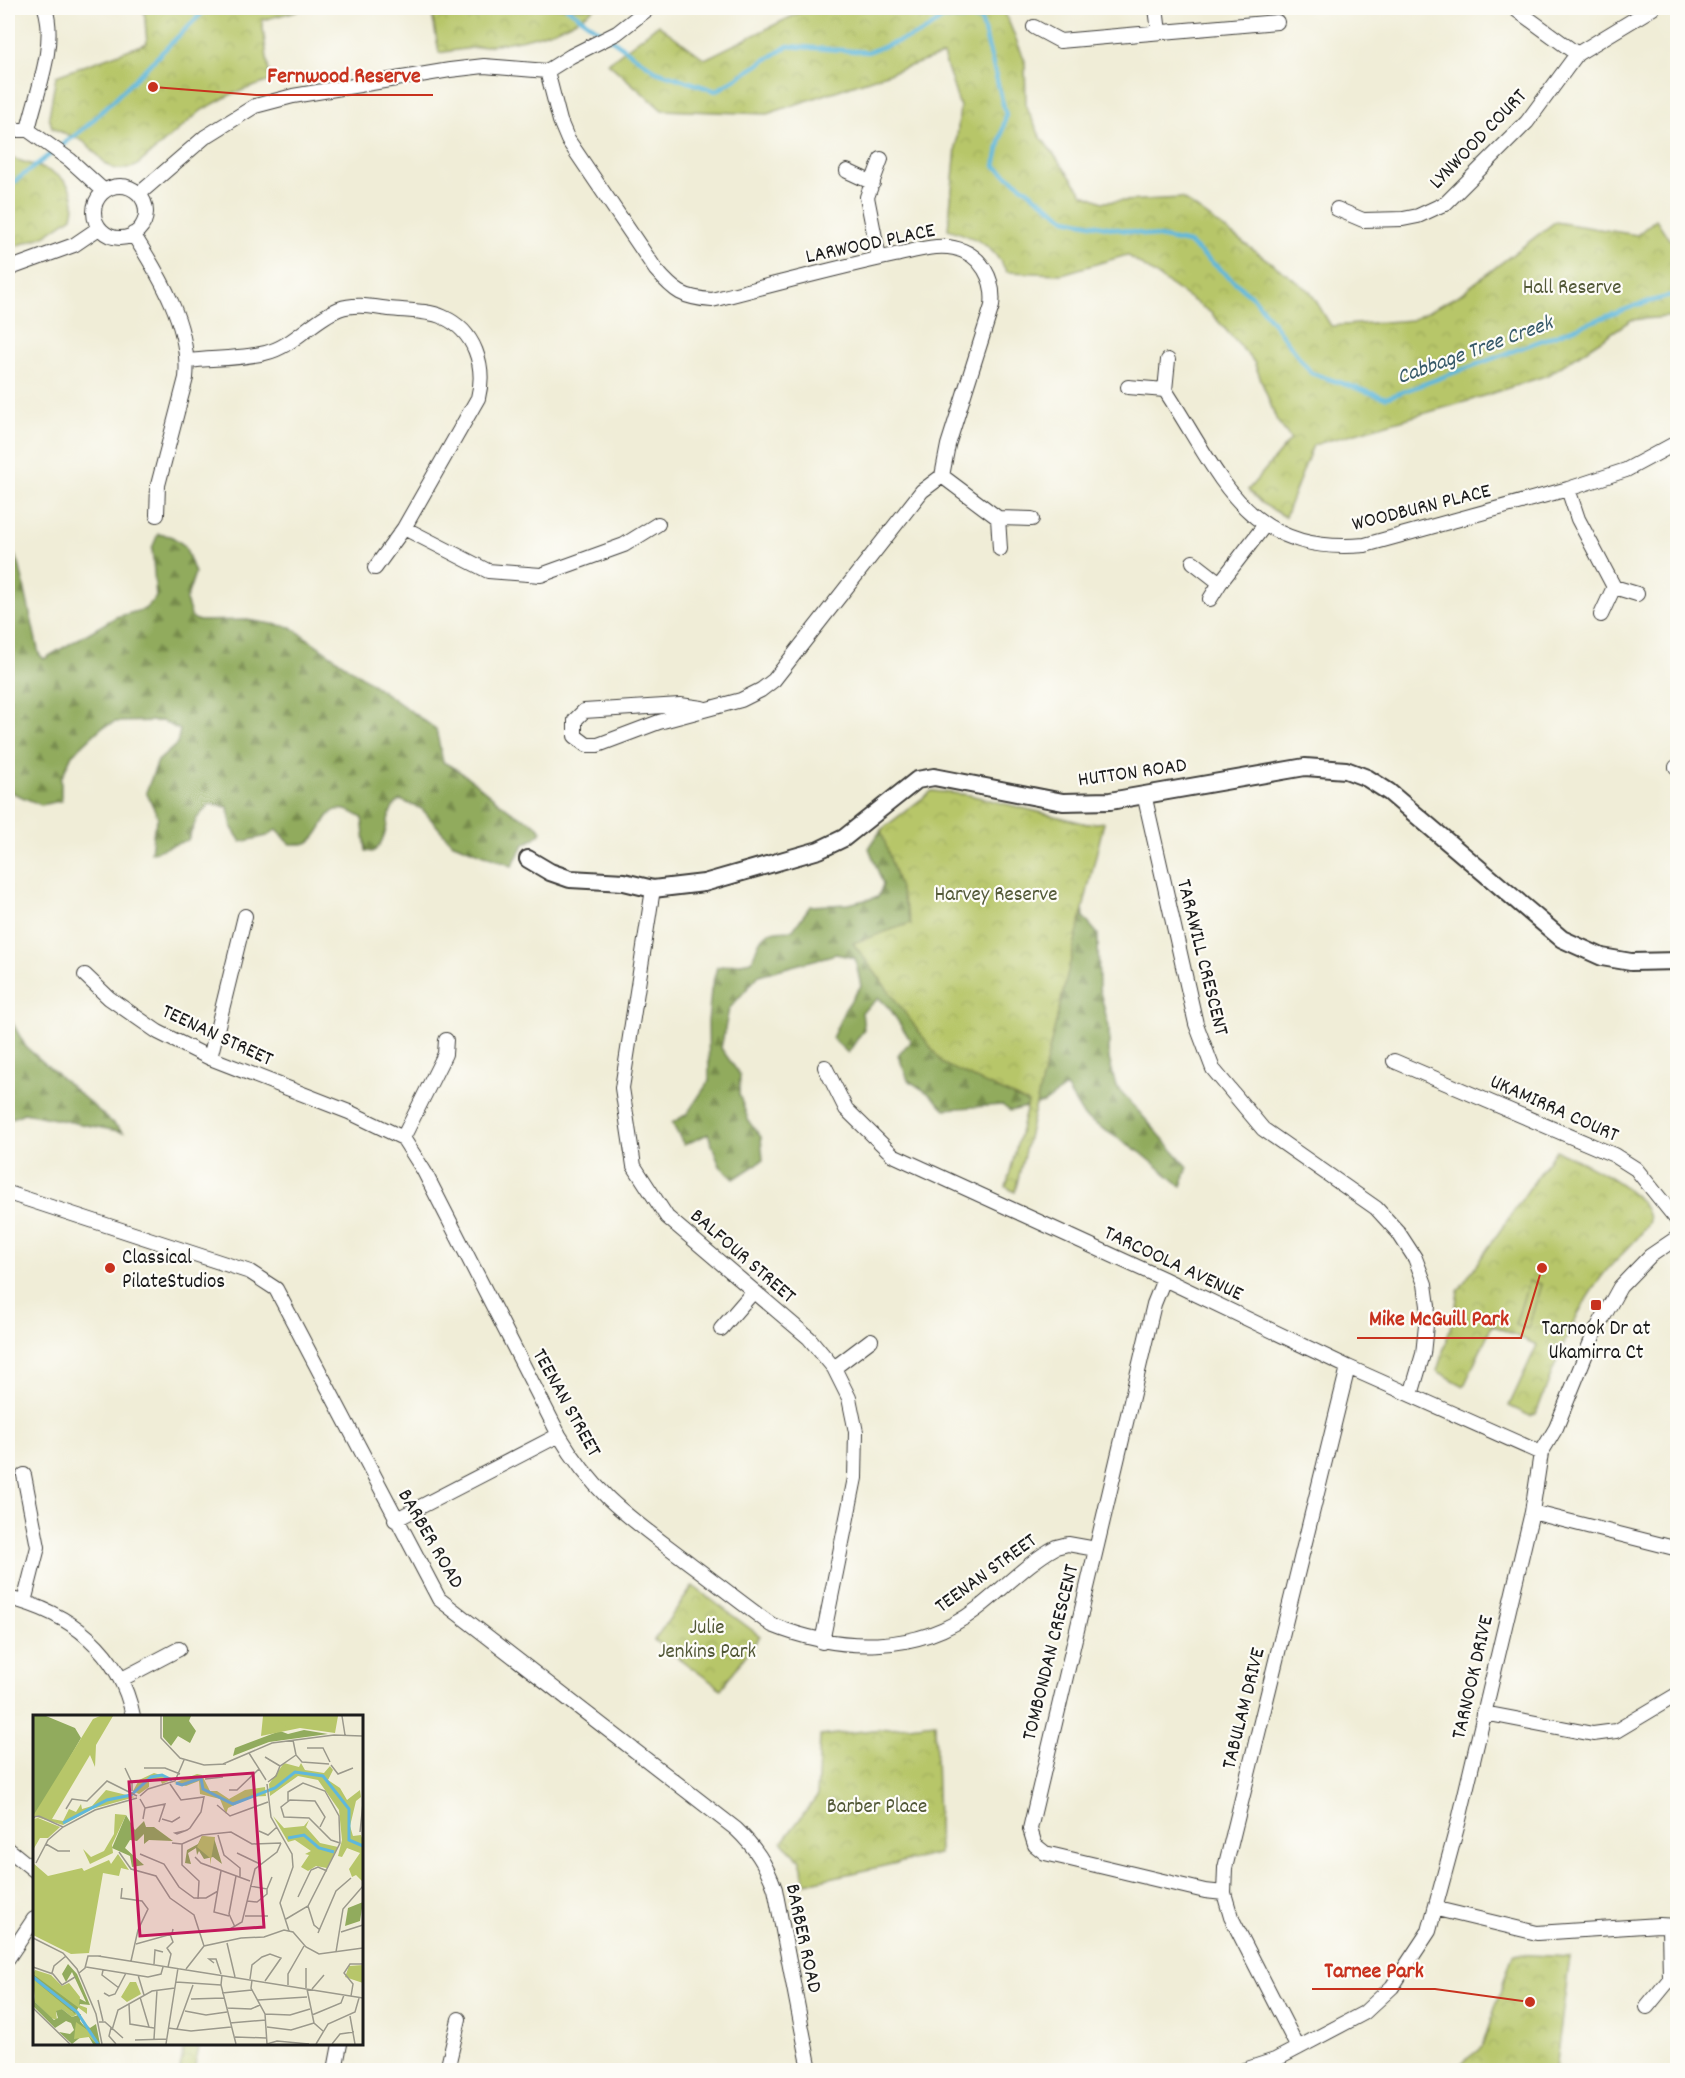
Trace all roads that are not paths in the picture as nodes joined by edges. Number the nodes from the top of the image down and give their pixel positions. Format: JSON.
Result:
{"nodes":[{"id":1,"x":45,"y":8,"type":"edge"},
{"id":2,"x":1156,"y":8,"type":"edge"},
{"id":3,"x":1514,"y":8,"type":"edge"},
{"id":4,"x":1653,"y":8,"type":"edge"},
{"id":5,"x":646,"y":11,"type":"edge"},
{"id":6,"x":1277,"y":22,"type":"dead end"},
{"id":7,"x":1034,"y":27,"type":"dead end"},
{"id":8,"x":1159,"y":32,"type":"junction"},
{"id":9,"x":1577,"y":54,"type":"junction"},
{"id":10,"x":547,"y":71,"type":"junction"},
{"id":11,"x":8,"y":130,"type":"edge"},
{"id":12,"x":28,"y":130,"type":"junction"},
{"id":13,"x":881,"y":159,"type":"dead end"},
{"id":14,"x":846,"y":171,"type":"dead end"},
{"id":15,"x":873,"y":183,"type":"junction"},
{"id":16,"x":104,"y":191,"type":"junction"},
{"id":17,"x":139,"y":194,"type":"junction"},
{"id":18,"x":1337,"y":209,"type":"dead end"},
{"id":19,"x":99,"y":228,"type":"junction"},
{"id":20,"x":134,"y":234,"type":"junction"},
{"id":21,"x":879,"y":258,"type":"junction"},
{"id":22,"x":8,"y":269,"type":"edge"},
{"id":23,"x":1168,"y":360,"type":"dead end"},
{"id":24,"x":188,"y":361,"type":"junction"},
{"id":25,"x":1128,"y":387,"type":"dead end"},
{"id":26,"x":1165,"y":390,"type":"junction"},
{"id":27,"x":1677,"y":442,"type":"edge"},
{"id":28,"x":942,"y":476,"type":"junction"},
{"id":29,"x":1568,"y":489,"type":"junction"},
{"id":30,"x":157,"y":515,"type":"dead end"},
{"id":31,"x":998,"y":518,"type":"junction"},
{"id":32,"x":1032,"y":519,"type":"dead end"},
{"id":33,"x":658,"y":524,"type":"dead end"},
{"id":34,"x":1264,"y":526,"type":"junction"},
{"id":35,"x":404,"y":528,"type":"junction"},
{"id":36,"x":1000,"y":549,"type":"dead end"},
{"id":37,"x":1193,"y":562,"type":"dead end"},
{"id":38,"x":375,"y":567,"type":"dead end"},
{"id":39,"x":1220,"y":583,"type":"junction"},
{"id":40,"x":1614,"y":587,"type":"junction"},
{"id":41,"x":1637,"y":594,"type":"dead end"},
{"id":42,"x":1210,"y":599,"type":"dead end"},
{"id":43,"x":1601,"y":615,"type":"dead end"},
{"id":44,"x":702,"y":708,"type":"junction"},
{"id":45,"x":1144,"y":794,"type":"junction"},
{"id":46,"x":528,"y":859,"type":"dead end"},
{"id":47,"x":653,"y":889,"type":"junction"},
{"id":48,"x":245,"y":916,"type":"dead end"},
{"id":49,"x":1677,"y":962,"type":"edge"},
{"id":50,"x":85,"y":975,"type":"dead end"},
{"id":51,"x":446,"y":1040,"type":"dead end"},
{"id":52,"x":210,"y":1058,"type":"junction"},
{"id":53,"x":1394,"y":1061,"type":"dead end"},
{"id":54,"x":825,"y":1067,"type":"dead end"},
{"id":55,"x":403,"y":1138,"type":"junction"},
{"id":56,"x":8,"y":1193,"type":"edge"},
{"id":57,"x":1677,"y":1221,"type":"edge"},
{"id":58,"x":1677,"y":1237,"type":"edge"},
{"id":59,"x":1164,"y":1279,"type":"junction"},
{"id":60,"x":753,"y":1292,"type":"junction"},
{"id":61,"x":721,"y":1329,"type":"dead end"},
{"id":62,"x":871,"y":1340,"type":"dead end"},
{"id":63,"x":1348,"y":1367,"type":"junction"},
{"id":64,"x":834,"y":1368,"type":"junction"},
{"id":65,"x":1412,"y":1395,"type":"junction"},
{"id":66,"x":559,"y":1435,"type":"junction"},
{"id":67,"x":1541,"y":1453,"type":"junction"},
{"id":68,"x":24,"y":1475,"type":"dead end"},
{"id":69,"x":1532,"y":1512,"type":"junction"},
{"id":70,"x":395,"y":1520,"type":"junction"},
{"id":71,"x":1096,"y":1549,"type":"junction"},
{"id":72,"x":1677,"y":1549,"type":"edge"},
{"id":73,"x":8,"y":1598,"type":"edge"},
{"id":74,"x":24,"y":1602,"type":"junction"},
{"id":75,"x":822,"y":1642,"type":"junction"},
{"id":76,"x":179,"y":1649,"type":"dead end"},
{"id":77,"x":122,"y":1679,"type":"junction"},
{"id":78,"x":1677,"y":1694,"type":"edge"},
{"id":79,"x":1484,"y":1713,"type":"junction"},
{"id":80,"x":132,"y":1715,"type":"edge"},
{"id":81,"x":8,"y":1849,"type":"edge"},
{"id":82,"x":33,"y":1869,"type":"edge"},
{"id":83,"x":1224,"y":1893,"type":"junction"},
{"id":84,"x":1437,"y":1909,"type":"junction"},
{"id":85,"x":33,"y":1920,"type":"edge"},
{"id":86,"x":1673,"y":1926,"type":"edge"},
{"id":87,"x":8,"y":1958,"type":"edge"},
{"id":88,"x":1647,"y":2007,"type":"dead end"},
{"id":89,"x":459,"y":2019,"type":"dead end"},
{"id":90,"x":340,"y":2045,"type":"edge"},
{"id":91,"x":1298,"y":2048,"type":"junction"},
{"id":92,"x":335,"y":2070,"type":"edge"},
{"id":93,"x":447,"y":2070,"type":"edge"},
{"id":94,"x":810,"y":2070,"type":"edge"},
{"id":95,"x":1244,"y":2070,"type":"edge"}],
"edges":[{"from":1,"to":12,"type":"street"},
{"from":2,"to":8,"type":"street"},
{"from":3,"to":9,"type":"street"},
{"from":4,"to":9,"type":"street","name":"LYNWOOD COURT"},
{"from":5,"to":10,"type":"street"},
{"from":6,"to":8,"type":"street"},
{"from":7,"to":8,"type":"street"},
{"from":9,"to":18,"type":"street","name":"LYNWOOD COURT"},
{"from":10,"to":17,"type":"street"},
{"from":10,"to":21,"type":"street","name":"LARWOOD PLACE"},
{"from":11,"to":12,"type":"street"},
{"from":12,"to":16,"type":"street"},
{"from":13,"to":15,"type":"street"},
{"from":14,"to":15,"type":"street"},
{"from":15,"to":21,"type":"street"},
{"from":16,"to":17,"type":"street"},
{"from":16,"to":19,"type":"street"},
{"from":17,"to":20,"type":"street"},
{"from":19,"to":20,"type":"street"},
{"from":19,"to":22,"type":"street"},
{"from":20,"to":24,"type":"street"},
{"from":21,"to":28,"type":"street","name":"LARWOOD PLACE"},
{"from":23,"to":26,"type":"street"},
{"from":24,"to":30,"type":"street"},
{"from":24,"to":35,"type":"street"},
{"from":25,"to":26,"type":"street"},
{"from":26,"to":34,"type":"street","name":"WOODBURN PLACE"},
{"from":27,"to":29,"type":"street","name":"WOODBURN PLACE"},
{"from":28,"to":31,"type":"street"},
{"from":28,"to":44,"type":"street"},
{"from":29,"to":34,"type":"street","name":"WOODBURN PLACE"},
{"from":29,"to":40,"type":"street"},
{"from":31,"to":32,"type":"street"},
{"from":31,"to":36,"type":"street"},
{"from":33,"to":35,"type":"street"},
{"from":34,"to":39,"type":"street"},
{"from":35,"to":38,"type":"street"},
{"from":37,"to":39,"type":"street"},
{"from":39,"to":42,"type":"street"},
{"from":40,"to":41,"type":"street"},
{"from":40,"to":43,"type":"street"},
{"from":44,"to":44,"type":"street"},
{"from":45,"to":47,"type":"street","name":"HUTTON ROAD"},
{"from":45,"to":49,"type":"street","name":"HUTTON ROAD"},
{"from":45,"to":65,"type":"street","name":"TARAWILL CRESCENT"},
{"from":46,"to":47,"type":"street","name":"HUTTON ROAD"},
{"from":47,"to":60,"type":"street","name":"BALFOUR STREET"},
{"from":48,"to":52,"type":"street"},
{"from":50,"to":52,"type":"street","name":"TEENAN STREET"},
{"from":51,"to":55,"type":"street"},
{"from":52,"to":55,"type":"street","name":"TEENAN STREET"},
{"from":53,"to":57,"type":"street","name":"UKAMIRRA COURT"},
{"from":54,"to":59,"type":"street","name":"TARCOOLA AVENUE"},
{"from":55,"to":66,"type":"street","name":"TEENAN STREET"},
{"from":56,"to":70,"type":"street","name":"BARBER ROAD"},
{"from":58,"to":67,"type":"street","name":"TARNOOK DRIVE"},
{"from":59,"to":63,"type":"street","name":"TARCOOLA AVENUE"},
{"from":59,"to":71,"type":"street","name":"TOMBONDAN CRESCENT"},
{"from":60,"to":61,"type":"street"},
{"from":60,"to":64,"type":"street","name":"BALFOUR STREET"},
{"from":62,"to":64,"type":"street"},
{"from":63,"to":65,"type":"street","name":"TARCOOLA AVENUE"},
{"from":63,"to":83,"type":"street","name":"TABULAM DRIVE"},
{"from":64,"to":75,"type":"street","name":"BALFOUR STREET"},
{"from":65,"to":67,"type":"street","name":"TARCOOLA AVENUE"},
{"from":66,"to":70,"type":"street"},
{"from":66,"to":75,"type":"street","name":"TEENAN STREET"},
{"from":67,"to":69,"type":"street","name":"TARNOOK DRIVE"},
{"from":68,"to":74,"type":"street"},
{"from":69,"to":72,"type":"street"},
{"from":69,"to":79,"type":"street","name":"TARNOOK DRIVE"},
{"from":70,"to":94,"type":"street","name":"BARBER ROAD"},
{"from":71,"to":75,"type":"street","name":"TEENAN STREET"},
{"from":71,"to":83,"type":"street","name":"TOMBONDAN CRESCENT"},
{"from":73,"to":74,"type":"street"},
{"from":74,"to":77,"type":"street"},
{"from":76,"to":77,"type":"street"},
{"from":77,"to":80,"type":"street"},
{"from":78,"to":79,"type":"street"},
{"from":79,"to":84,"type":"street","name":"TARNOOK DRIVE"},
{"from":81,"to":82,"type":"street"},
{"from":83,"to":91,"type":"street","name":"TABULAM DRIVE"},
{"from":84,"to":86,"type":"street"},
{"from":84,"to":91,"type":"street","name":"TARNOOK DRIVE"},
{"from":85,"to":87,"type":"street"},
{"from":86,"to":88,"type":"street"},
{"from":89,"to":93,"type":"street"},
{"from":90,"to":92,"type":"street"},
{"from":91,"to":95,"type":"street","name":"TARNOOK DRIVE"}]}
